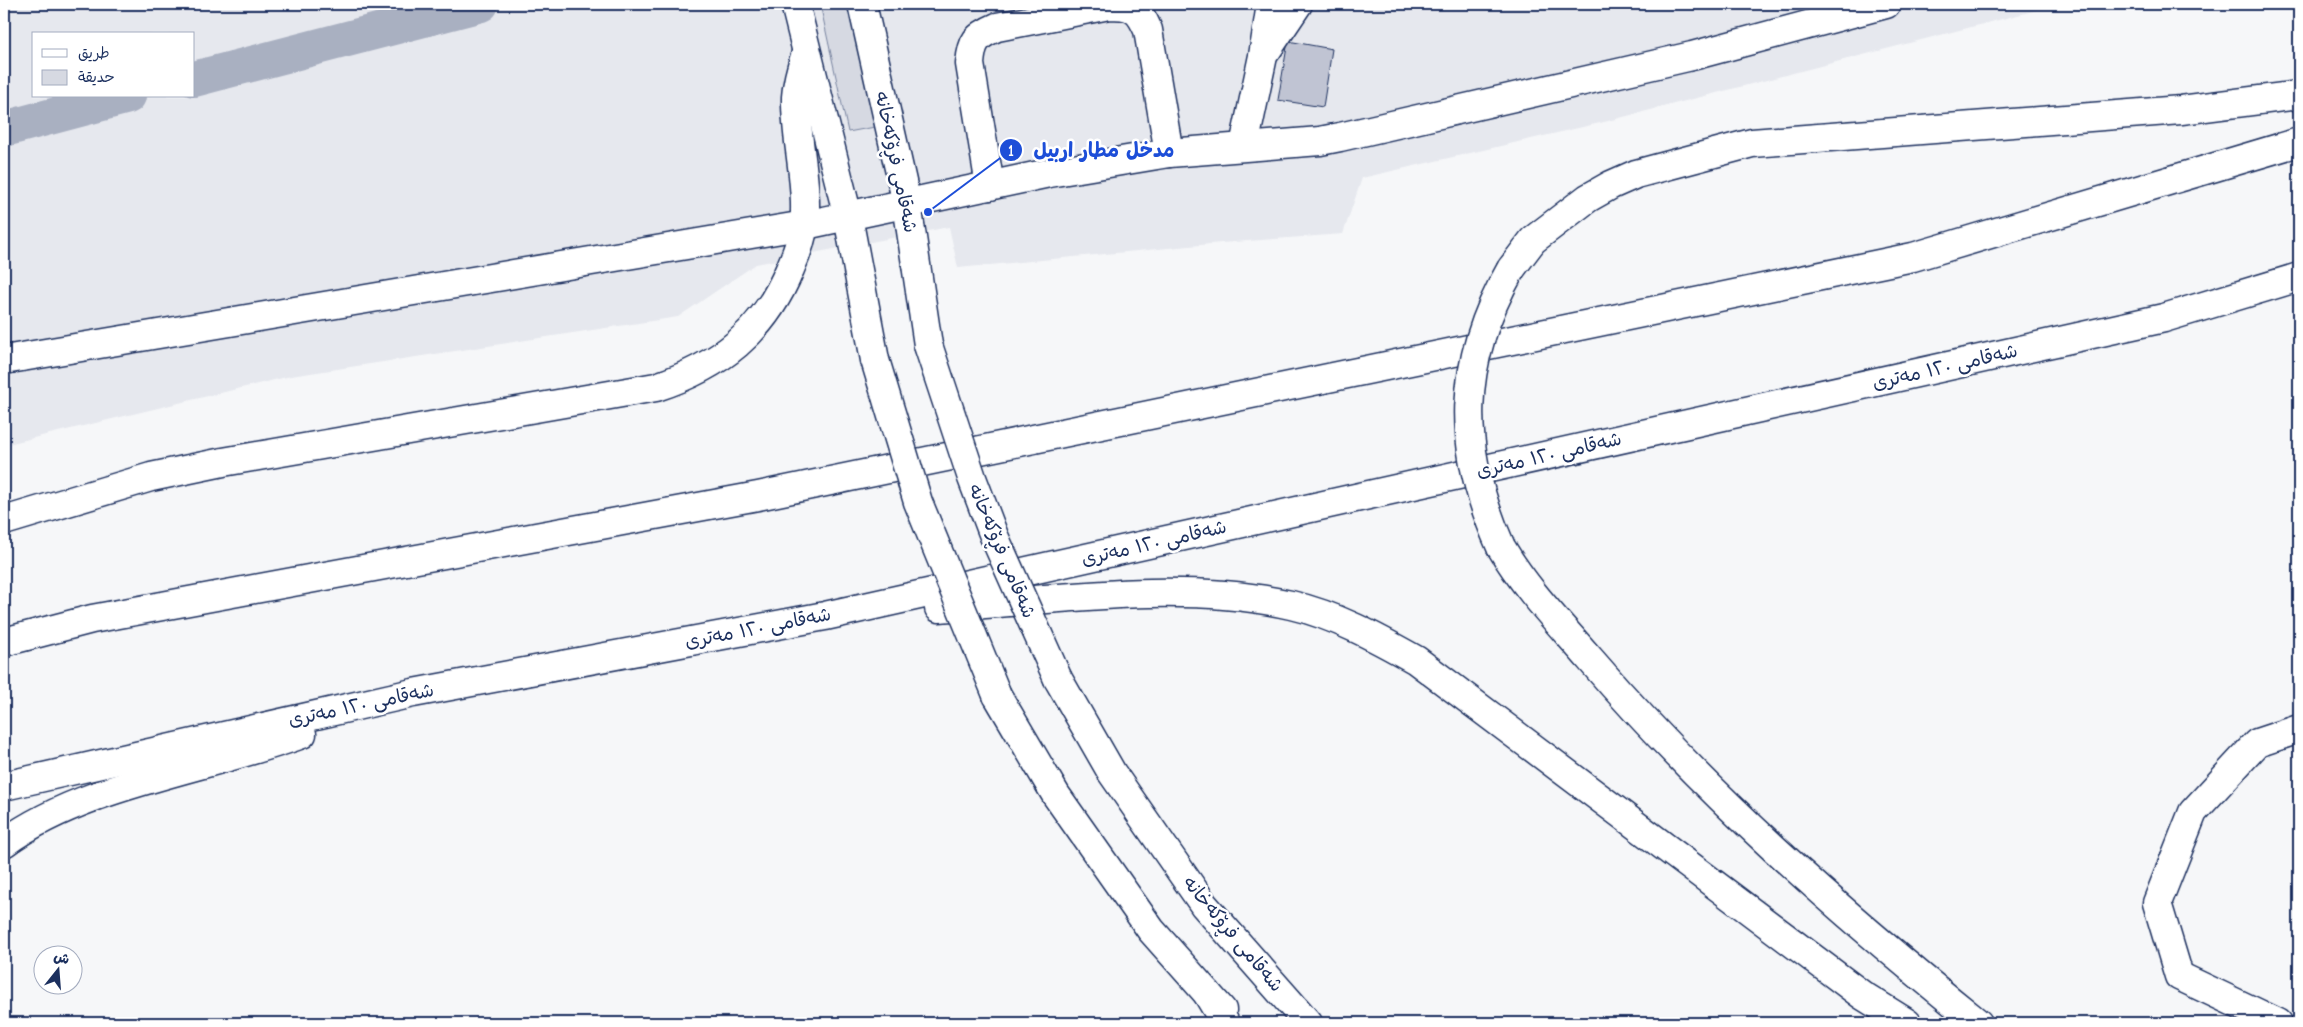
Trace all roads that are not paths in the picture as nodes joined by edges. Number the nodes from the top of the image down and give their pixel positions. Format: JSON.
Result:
{"nodes":[{"id":1,"x":795,"y":4,"type":"edge"},
{"id":2,"x":862,"y":4,"type":"edge"},
{"id":3,"x":1271,"y":4,"type":"edge"},
{"id":4,"x":1298,"y":4,"type":"edge"},
{"id":5,"x":1886,"y":4,"type":"edge"},
{"id":6,"x":806,"y":53,"type":"junction"},
{"id":7,"x":1263,"y":56,"type":"junction"},
{"id":8,"x":2299,"y":96,"type":"edge"},
{"id":9,"x":2299,"y":142,"type":"edge"},
{"id":10,"x":1244,"y":146,"type":"junction"},
{"id":11,"x":1169,"y":153,"type":"junction"},
{"id":12,"x":990,"y":186,"type":"junction"},
{"id":13,"x":907,"y":204,"type":"junction"},
{"id":14,"x":848,"y":217,"type":"junction"},
{"id":15,"x":805,"y":225,"type":"junction"},
{"id":16,"x":2299,"y":277,"type":"edge"},
{"id":17,"x":4,"y":360,"type":"edge"},
{"id":18,"x":4,"y":521,"type":"edge"},
{"id":19,"x":825,"y":616,"type":"junction"},
{"id":20,"x":4,"y":642,"type":"edge"},
{"id":21,"x":413,"y":693,"type":"junction"},
{"id":22,"x":2299,"y":729,"type":"edge"},
{"id":23,"x":4,"y":786,"type":"edge"},
{"id":24,"x":4,"y":843,"type":"edge"},
{"id":25,"x":1207,"y":993,"type":"junction"},
{"id":26,"x":1225,"y":1023,"type":"edge"},
{"id":27,"x":1233,"y":1023,"type":"edge"},
{"id":28,"x":1308,"y":1023,"type":"edge"},
{"id":29,"x":1907,"y":1023,"type":"edge"},
{"id":30,"x":1978,"y":1023,"type":"edge"},
{"id":31,"x":2278,"y":1023,"type":"edge"}],
"edges":[{"from":1,"to":6,"type":"main road"},
{"from":2,"to":13,"type":"main road","name":"شەقامی فڕۆکەخانە"},
{"from":3,"to":7,"type":"main road"},
{"from":4,"to":7,"type":"main road"},
{"from":5,"to":10,"type":"main road"},
{"from":6,"to":14,"type":"main road"},
{"from":6,"to":15,"type":"main road"},
{"from":7,"to":10,"type":"main road"},
{"from":8,"to":30,"type":"main road","bridge":true},
{"from":9,"to":20,"type":"main road"},
{"from":10,"to":11,"type":"main road"},
{"from":11,"to":12,"type":"main road"},
{"from":11,"to":12,"type":"main road"},
{"from":12,"to":13,"type":"main road"},
{"from":13,"to":14,"type":"main road"},
{"from":13,"to":28,"type":"main road","name":"شەقامی فڕۆکەخانە","bridge":true},
{"from":14,"to":15,"type":"main road"},
{"from":14,"to":25,"type":"main road","bridge":true},
{"from":15,"to":17,"type":"main road"},
{"from":15,"to":18,"type":"main road"},
{"from":16,"to":19,"type":"main road","name":"شەقامی ١٢٠ مەتری"},
{"from":19,"to":21,"type":"main road","name":"شەقامی ١٢٠ مەتری"},
{"from":19,"to":29,"type":"main road"},
{"from":21,"to":23,"type":"main road","name":"شەقامی ١٢٠ مەتری"},
{"from":21,"to":24,"type":"main road"},
{"from":22,"to":31,"type":"main road"},
{"from":25,"to":26,"type":"main road"},
{"from":25,"to":27,"type":"main road"}]}
